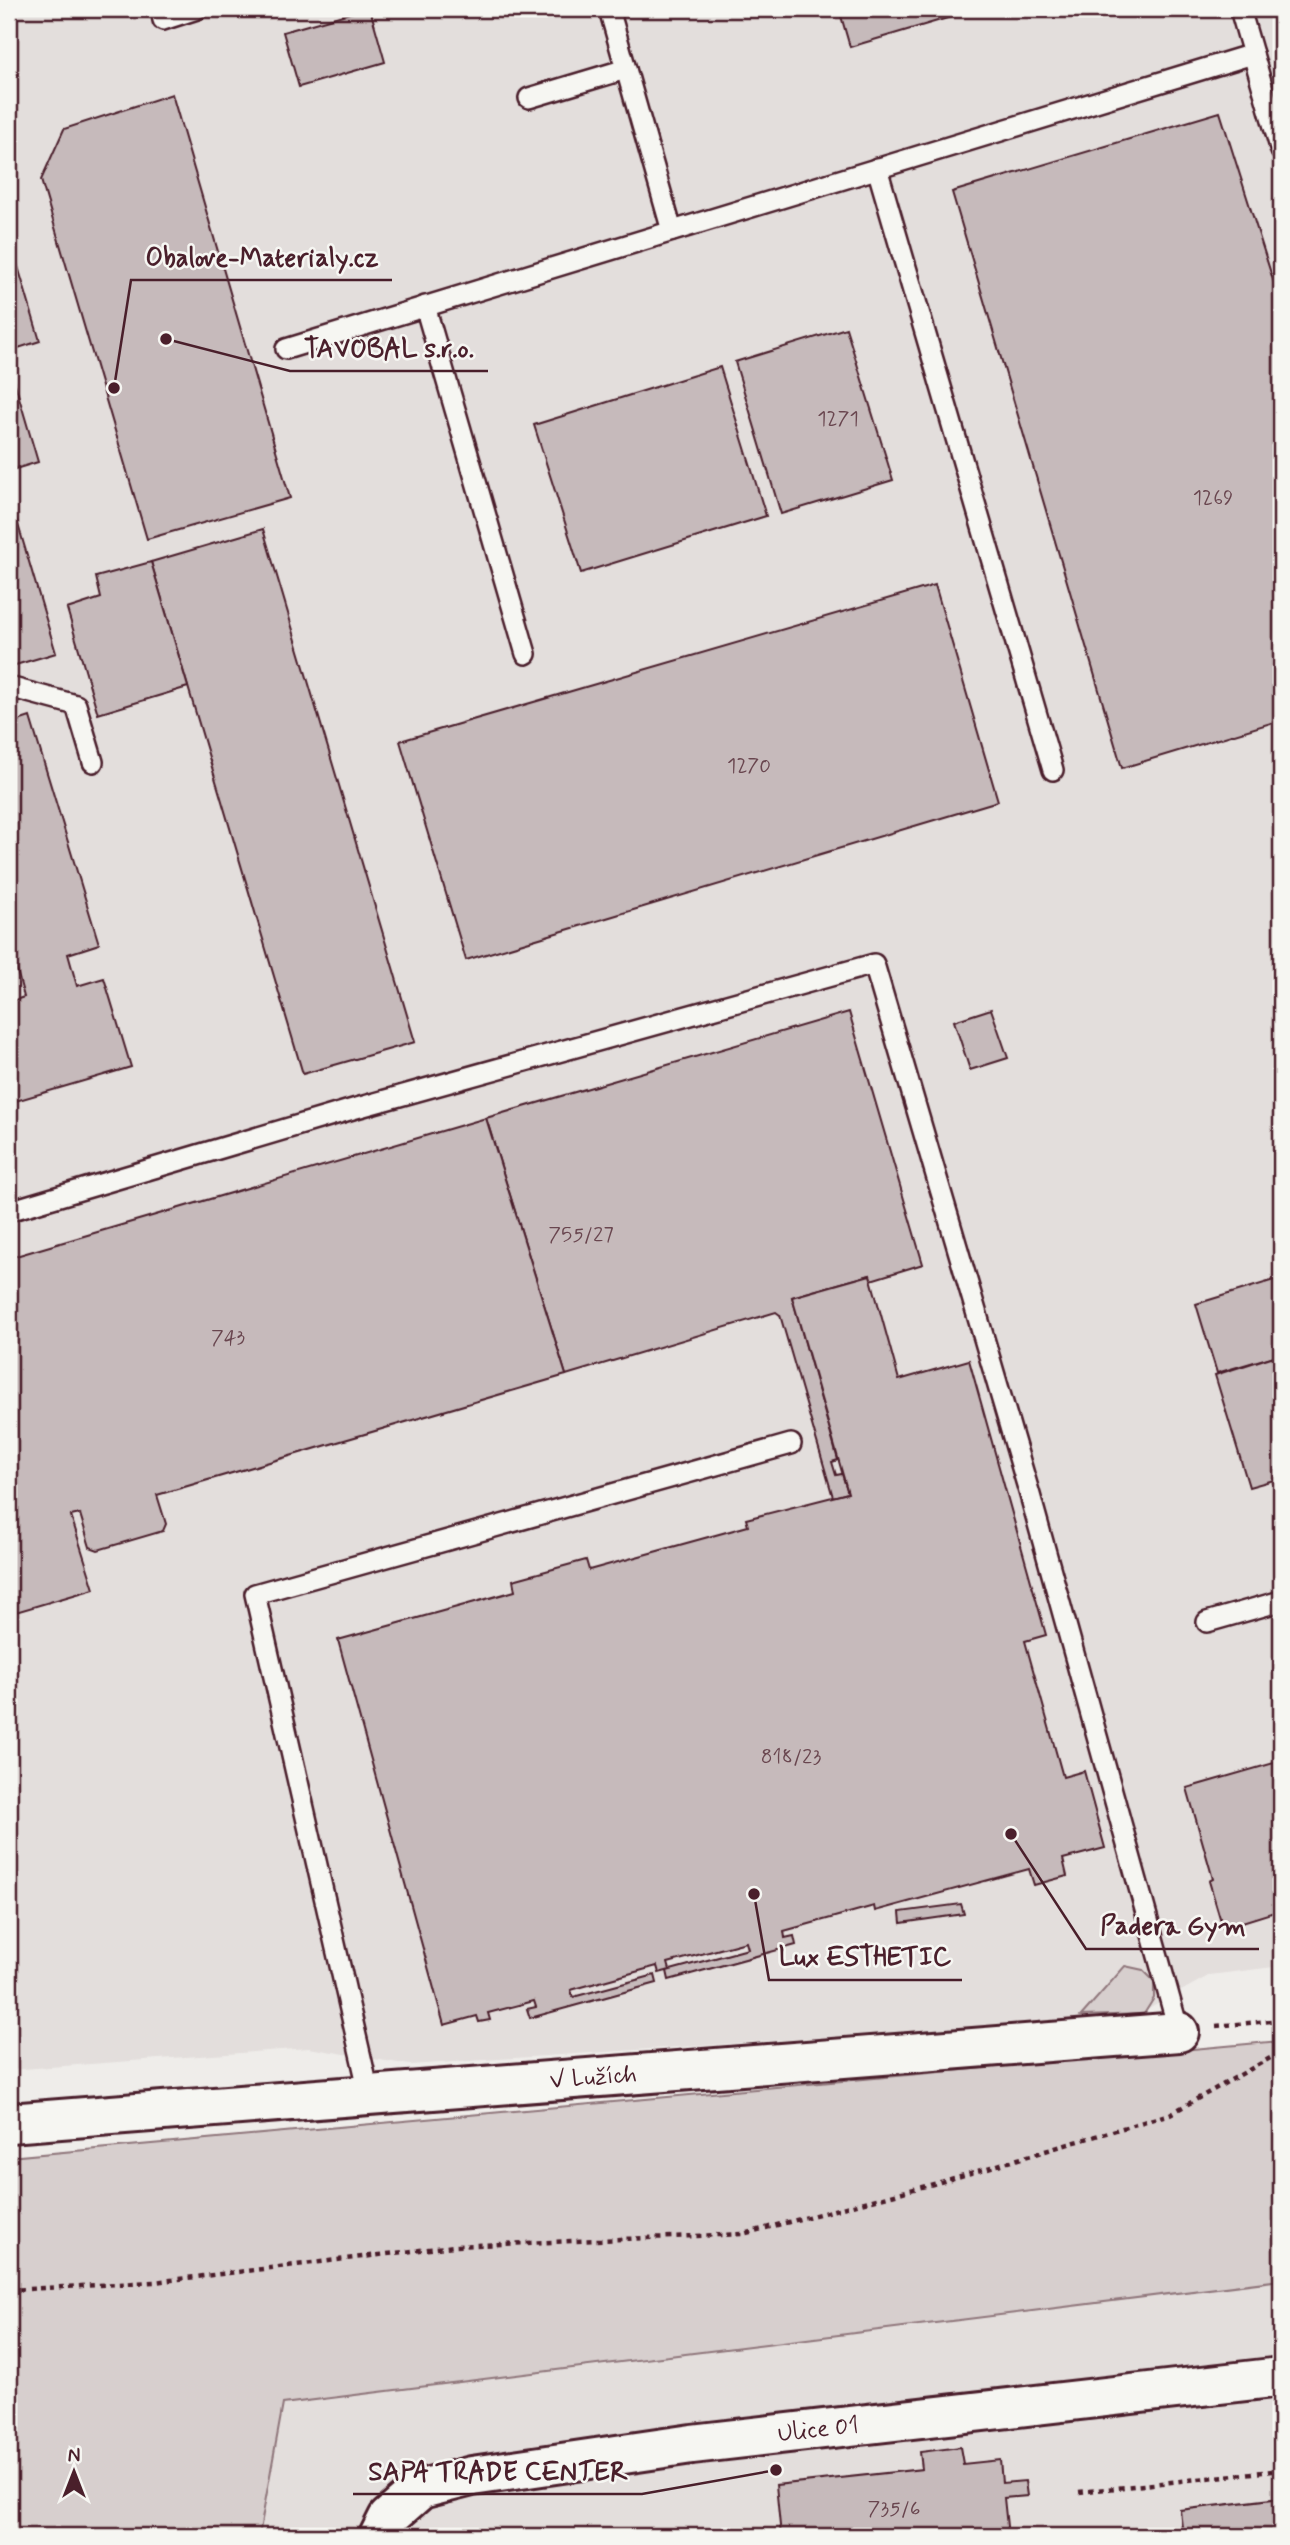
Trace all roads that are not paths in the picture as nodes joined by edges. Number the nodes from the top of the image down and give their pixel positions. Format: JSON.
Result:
{"nodes":[{"id":1,"x":161,"y":9,"type":"edge"},
{"id":2,"x":197,"y":9,"type":"edge"},
{"id":3,"x":609,"y":9,"type":"edge"},
{"id":4,"x":1240,"y":9,"type":"edge"},
{"id":5,"x":1253,"y":54,"type":"junction"},
{"id":6,"x":626,"y":69,"type":"junction"},
{"id":7,"x":529,"y":98,"type":"dead end"},
{"id":8,"x":1281,"y":151,"type":"edge"},
{"id":9,"x":877,"y":168,"type":"junction"},
{"id":10,"x":671,"y":231,"type":"junction"},
{"id":11,"x":425,"y":306,"type":"junction"},
{"id":12,"x":286,"y":349,"type":"dead end"},
{"id":13,"x":526,"y":654,"type":"dead end"},
{"id":14,"x":9,"y":687,"type":"edge"},
{"id":15,"x":93,"y":762,"type":"dead end"},
{"id":16,"x":1053,"y":770,"type":"dead end"},
{"id":17,"x":9,"y":1211,"type":"edge"},
{"id":18,"x":791,"y":1444,"type":"dead end"},
{"id":19,"x":1281,"y":1601,"type":"edge"},
{"id":20,"x":1207,"y":1622,"type":"dead end"},
{"id":21,"x":1179,"y":2032,"type":"joint"},
{"id":22,"x":370,"y":2097,"type":"junction"},
{"id":23,"x":9,"y":2123,"type":"edge"},
{"id":24,"x":1281,"y":2377,"type":"edge"},
{"id":25,"x":379,"y":2536,"type":"edge"}],
"edges":[{"from":1,"to":2,"type":"lane"},
{"from":3,"to":6,"type":"lane"},
{"from":4,"to":5,"type":"lane"},
{"from":5,"to":8,"type":"lane"},
{"from":5,"to":9,"type":"lane"},
{"from":6,"to":7,"type":"lane"},
{"from":6,"to":10,"type":"lane"},
{"from":9,"to":10,"type":"lane"},
{"from":9,"to":16,"type":"lane"},
{"from":10,"to":11,"type":"lane"},
{"from":11,"to":12,"type":"lane"},
{"from":11,"to":13,"type":"lane"},
{"from":14,"to":15,"type":"lane"},
{"from":17,"to":21,"type":"lane"},
{"from":18,"to":22,"type":"lane"},
{"from":19,"to":20,"type":"lane"},
{"from":21,"to":22,"type":"street","name":"V Lužích"},
{"from":22,"to":23,"type":"street","name":"V Lužích"},
{"from":24,"to":25,"type":"street","name":"Ulice 01"}]}
